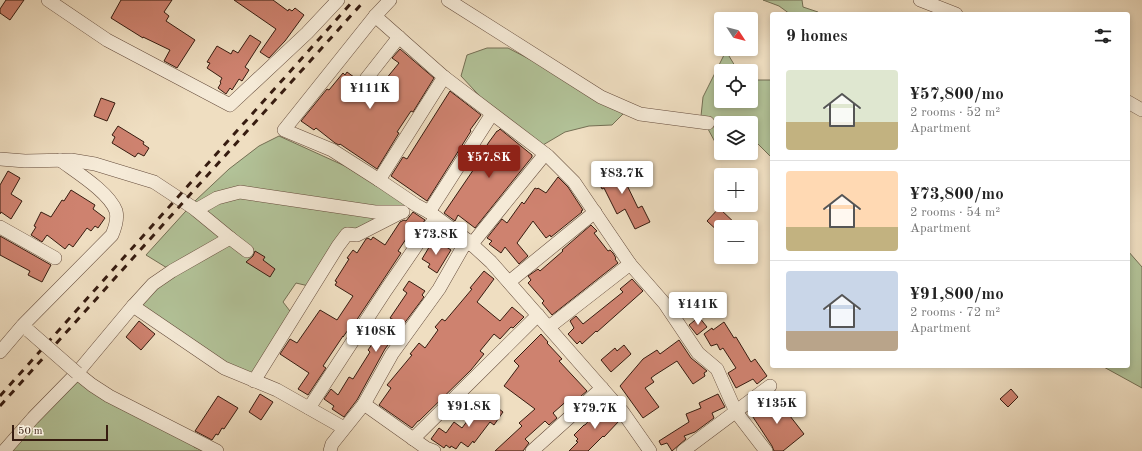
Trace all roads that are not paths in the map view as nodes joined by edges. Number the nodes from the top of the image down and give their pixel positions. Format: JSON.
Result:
{"nodes":[{"id":1,"x":48,"y":0,"type":"edge"},
{"id":2,"x":338,"y":0,"type":"edge"},
{"id":3,"x":390,"y":0,"type":"edge"},
{"id":4,"x":448,"y":0,"type":"edge"},
{"id":5,"x":920,"y":0,"type":"edge"},
{"id":6,"x":951,"y":12,"type":"edge"},
{"id":7,"x":375,"y":16,"type":"junction"},
{"id":8,"x":399,"y":37,"type":"junction"},
{"id":9,"x":444,"y":77,"type":"junction"},
{"id":10,"x":366,"y":79,"type":"dead end"},
{"id":11,"x":1130,"y":103,"type":"edge"},
{"id":12,"x":1142,"y":110,"type":"edge"},
{"id":13,"x":492,"y":114,"type":"junction"},
{"id":14,"x":708,"y":123,"type":"dead end"},
{"id":15,"x":545,"y":154,"type":"junction"},
{"id":16,"x":0,"y":159,"type":"edge"},
{"id":17,"x":60,"y":160,"type":"junction"},
{"id":18,"x":379,"y":180,"type":"junction"},
{"id":19,"x":416,"y":205,"type":"junction"},
{"id":20,"x":198,"y":211,"type":"junction"},
{"id":21,"x":403,"y":212,"type":"junction"},
{"id":22,"x":595,"y":212,"type":"junction"},
{"id":23,"x":433,"y":215,"type":"junction"},
{"id":24,"x":0,"y":227,"type":"edge"},
{"id":25,"x":230,"y":238,"type":"junction"},
{"id":26,"x":469,"y":243,"type":"junction"},
{"id":27,"x":247,"y":251,"type":"dead end"},
{"id":28,"x":55,"y":258,"type":"dead end"},
{"id":29,"x":630,"y":264,"type":"junction"},
{"id":30,"x":510,"y":282,"type":"junction"},
{"id":31,"x":133,"y":306,"type":"junction"},
{"id":32,"x":538,"y":316,"type":"junction"},
{"id":33,"x":549,"y":327,"type":"junction"},
{"id":34,"x":26,"y":328,"type":"junction"},
{"id":35,"x":0,"y":352,"type":"edge"},
{"id":36,"x":77,"y":373,"type":"junction"},
{"id":37,"x":254,"y":381,"type":"junction"},
{"id":38,"x":770,"y":386,"type":"dead end"},
{"id":39,"x":602,"y":388,"type":"junction"},
{"id":40,"x":364,"y":404,"type":"junction"},
{"id":41,"x":309,"y":408,"type":"junction"},
{"id":42,"x":736,"y":412,"type":"junction"},
{"id":43,"x":344,"y":428,"type":"junction"},
{"id":44,"x":413,"y":439,"type":"junction"},
{"id":45,"x":4,"y":451,"type":"edge"},
{"id":46,"x":217,"y":451,"type":"edge"},
{"id":47,"x":330,"y":451,"type":"edge"},
{"id":48,"x":434,"y":451,"type":"edge"},
{"id":49,"x":532,"y":451,"type":"edge"},
{"id":50,"x":650,"y":451,"type":"edge"},
{"id":51,"x":684,"y":451,"type":"edge"},
{"id":52,"x":766,"y":451,"type":"edge"}],
"edges":[{"from":1,"to":2,"type":"street"},
{"from":3,"to":7,"type":"street"},
{"from":4,"to":14,"type":"street"},
{"from":5,"to":6,"type":"street"},
{"from":7,"to":8,"type":"street"},
{"from":7,"to":18,"type":"street"},
{"from":8,"to":9,"type":"street"},
{"from":8,"to":10,"type":"street"},
{"from":9,"to":13,"type":"street"},
{"from":9,"to":18,"type":"street"},
{"from":11,"to":12,"type":"street"},
{"from":13,"to":15,"type":"street"},
{"from":13,"to":23,"type":"street"},
{"from":15,"to":22,"type":"street"},
{"from":15,"to":26,"type":"street"},
{"from":16,"to":17,"type":"street"},
{"from":17,"to":20,"type":"street"},
{"from":17,"to":34,"type":"street"},
{"from":18,"to":19,"type":"street"},
{"from":19,"to":21,"type":"street"},
{"from":19,"to":23,"type":"street"},
{"from":20,"to":21,"type":"street"},
{"from":20,"to":25,"type":"street"},
{"from":21,"to":37,"type":"street"},
{"from":22,"to":29,"type":"street"},
{"from":22,"to":30,"type":"street"},
{"from":23,"to":26,"type":"street"},
{"from":23,"to":41,"type":"street"},
{"from":24,"to":28,"type":"street"},
{"from":25,"to":27,"type":"street"},
{"from":25,"to":31,"type":"street"},
{"from":26,"to":30,"type":"street"},
{"from":26,"to":40,"type":"street"},
{"from":29,"to":33,"type":"street"},
{"from":29,"to":42,"type":"street"},
{"from":30,"to":32,"type":"street"},
{"from":31,"to":36,"type":"street"},
{"from":31,"to":37,"type":"street"},
{"from":32,"to":33,"type":"street"},
{"from":32,"to":44,"type":"street"},
{"from":33,"to":39,"type":"street"},
{"from":34,"to":35,"type":"street"},
{"from":34,"to":36,"type":"street","bridge":true},
{"from":36,"to":45,"type":"street"},
{"from":36,"to":46,"type":"street"},
{"from":37,"to":41,"type":"street"},
{"from":38,"to":42,"type":"street"},
{"from":39,"to":49,"type":"street"},
{"from":39,"to":50,"type":"street"},
{"from":40,"to":43,"type":"street"},
{"from":40,"to":44,"type":"street"},
{"from":41,"to":43,"type":"street"},
{"from":42,"to":51,"type":"street"},
{"from":42,"to":52,"type":"street"},
{"from":43,"to":47,"type":"street"},
{"from":44,"to":48,"type":"street"}]}
